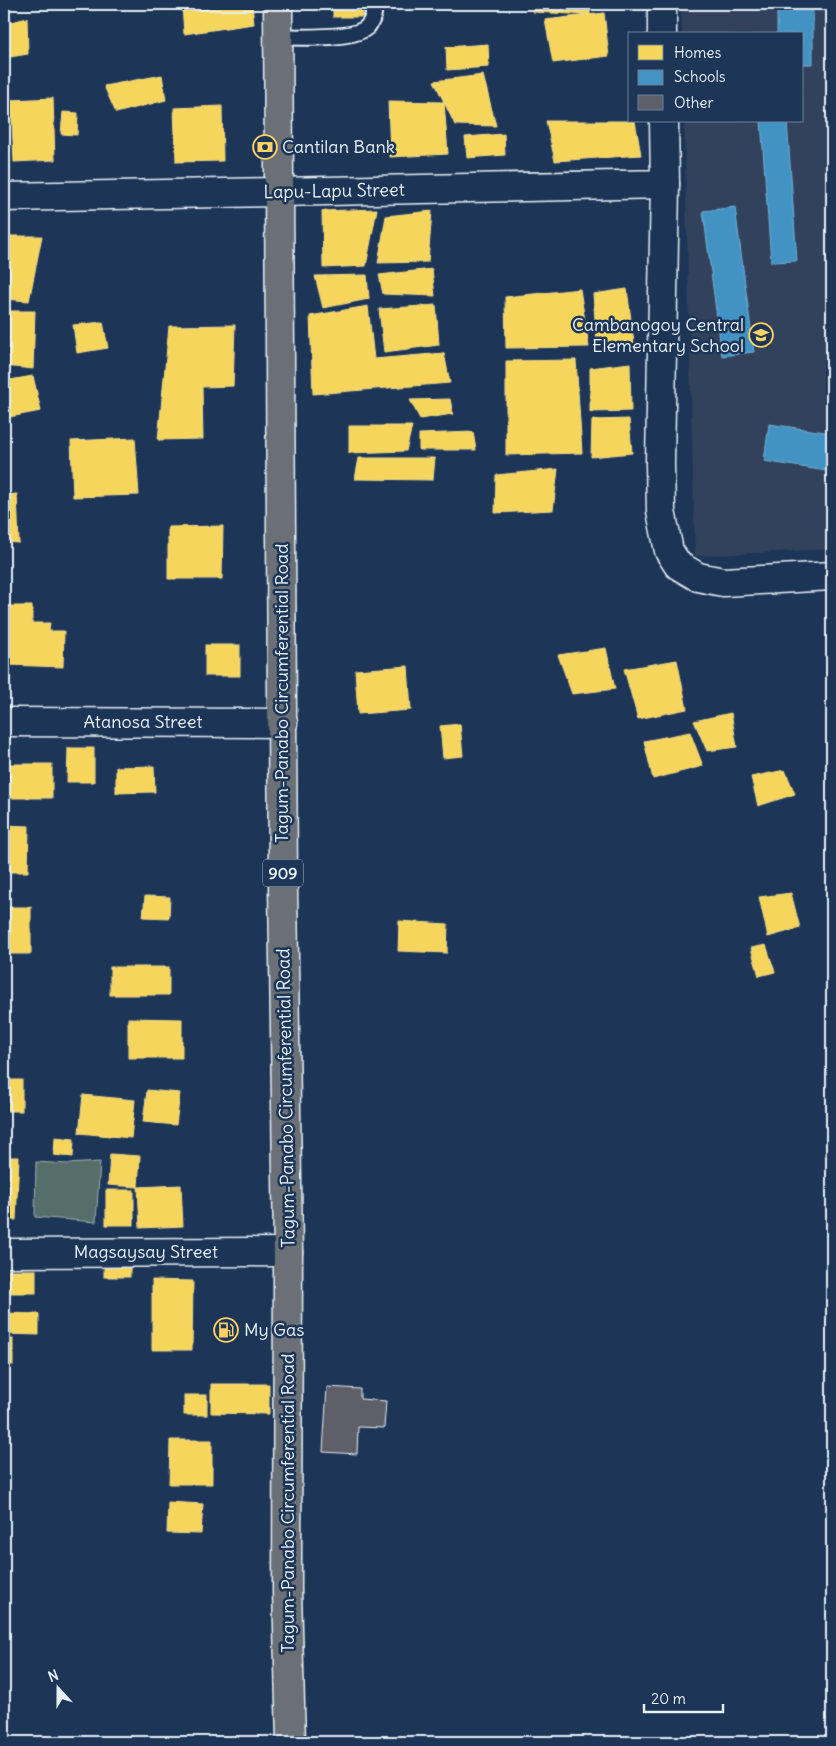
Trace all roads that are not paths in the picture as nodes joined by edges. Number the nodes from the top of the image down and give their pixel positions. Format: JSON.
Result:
{"nodes":[{"id":1,"x":278,"y":4,"type":"edge"},
{"id":2,"x":374,"y":4,"type":"edge"},
{"id":3,"x":662,"y":4,"type":"edge"},
{"id":4,"x":662,"y":32,"type":"edge"},
{"id":5,"x":278,"y":37,"type":"junction"},
{"id":6,"x":664,"y":122,"type":"edge"},
{"id":7,"x":665,"y":184,"type":"junction"},
{"id":8,"x":279,"y":192,"type":"junction"},
{"id":9,"x":4,"y":197,"type":"edge"},
{"id":10,"x":832,"y":576,"type":"edge"},
{"id":11,"x":4,"y":722,"type":"edge"},
{"id":12,"x":283,"y":723,"type":"junction"},
{"id":13,"x":4,"y":1252,"type":"edge"},
{"id":14,"x":288,"y":1252,"type":"junction"},
{"id":15,"x":291,"y":1742,"type":"edge"}],
"edges":[{"from":1,"to":5,"type":"highway","name":"Tagum-Panabo Circumferential Road","number":"909"},
{"from":2,"to":5,"type":"lane"},
{"from":3,"to":4,"type":"street"},
{"from":5,"to":8,"type":"highway","name":"Tagum-Panabo Circumferential Road","number":"909"},
{"from":6,"to":7,"type":"street"},
{"from":7,"to":8,"type":"street","name":"Lapu-Lapu Street"},
{"from":7,"to":10,"type":"street"},
{"from":8,"to":9,"type":"street","name":"Lapu-Lapu Street"},
{"from":8,"to":12,"type":"highway","name":"Tagum-Panabo Circumferential Road","number":"909"},
{"from":11,"to":12,"type":"street","name":"Atanosa Street"},
{"from":12,"to":14,"type":"highway","name":"Tagum-Panabo Circumferential Road","number":"909"},
{"from":13,"to":14,"type":"street","name":"Magsaysay Street"},
{"from":14,"to":15,"type":"highway","name":"Tagum-Panabo Circumferential Road","number":"909"}]}
